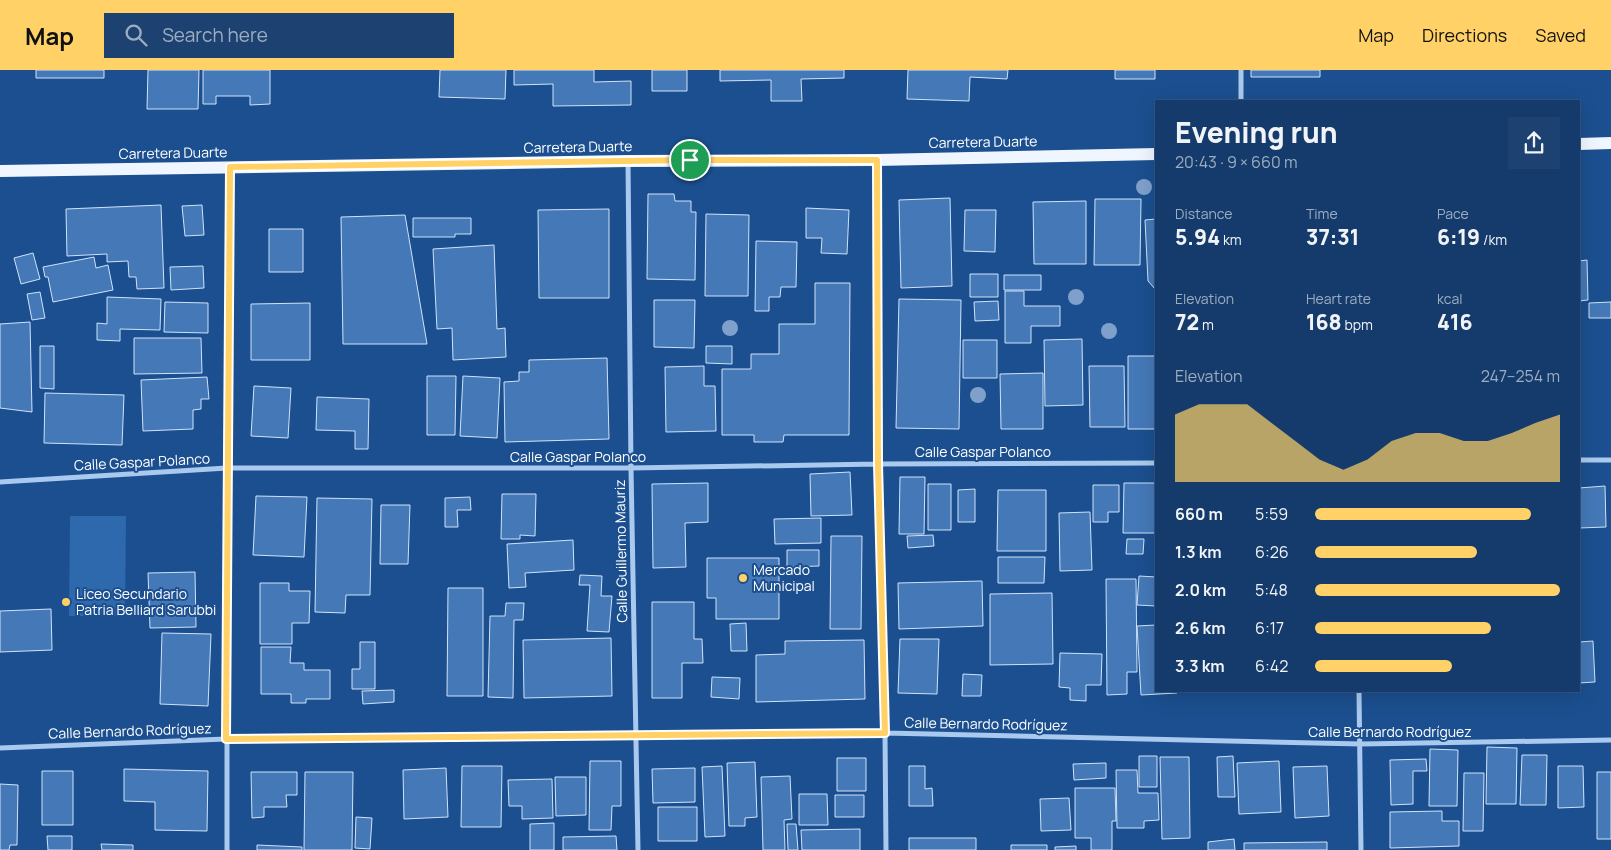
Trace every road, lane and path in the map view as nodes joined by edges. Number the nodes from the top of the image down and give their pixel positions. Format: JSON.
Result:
{"nodes":[{"id":1,"x":1241,"y":70,"type":"edge"},
{"id":2,"x":1241,"y":100,"type":"edge"},
{"id":3,"x":1611,"y":143,"type":"edge"},
{"id":4,"x":1580,"y":144,"type":"edge"},
{"id":5,"x":1155,"y":154,"type":"edge"},
{"id":6,"x":877,"y":160,"type":"junction"},
{"id":7,"x":628,"y":161,"type":"junction"},
{"id":8,"x":230,"y":167,"type":"junction"},
{"id":9,"x":0,"y":171,"type":"edge"},
{"id":10,"x":1580,"y":460,"type":"edge"},
{"id":11,"x":1611,"y":460,"type":"edge"},
{"id":12,"x":1155,"y":463,"type":"edge"},
{"id":13,"x":878,"y":464,"type":"junction"},
{"id":14,"x":227,"y":468,"type":"junction"},
{"id":15,"x":631,"y":468,"type":"junction"},
{"id":16,"x":0,"y":482,"type":"edge"},
{"id":17,"x":1359,"y":692,"type":"edge"},
{"id":18,"x":885,"y":733,"type":"junction"},
{"id":19,"x":636,"y":736,"type":"junction"},
{"id":20,"x":226,"y":739,"type":"junction"},
{"id":21,"x":1611,"y":740,"type":"edge"},
{"id":22,"x":1361,"y":744,"type":"junction"},
{"id":23,"x":0,"y":748,"type":"edge"},
{"id":24,"x":227,"y":850,"type":"edge"},
{"id":25,"x":638,"y":850,"type":"edge"},
{"id":26,"x":886,"y":850,"type":"edge"},
{"id":27,"x":1361,"y":850,"type":"edge"}],
"edges":[{"from":1,"to":2,"type":"street"},
{"from":3,"to":4,"type":"main road"},
{"from":5,"to":6,"type":"main road","name":"Carretera Duarte"},
{"from":6,"to":7,"type":"main road","name":"Carretera Duarte"},
{"from":6,"to":13,"type":"street"},
{"from":7,"to":8,"type":"main road","name":"Carretera Duarte"},
{"from":7,"to":15,"type":"street","name":"Calle Guillermo Mauriz"},
{"from":8,"to":9,"type":"main road","name":"Carretera Duarte"},
{"from":8,"to":14,"type":"street"},
{"from":10,"to":11,"type":"street"},
{"from":12,"to":13,"type":"street","name":"Calle Gaspar Polanco"},
{"from":13,"to":15,"type":"street","name":"Calle Gaspar Polanco"},
{"from":13,"to":18,"type":"street"},
{"from":14,"to":15,"type":"street","name":"Calle Gaspar Polanco"},
{"from":14,"to":16,"type":"street","name":"Calle Gaspar Polanco"},
{"from":14,"to":20,"type":"street"},
{"from":15,"to":19,"type":"street","name":"Calle Guillermo Mauriz"},
{"from":17,"to":22,"type":"street"},
{"from":18,"to":19,"type":"street","name":"Calle Bernardo Rodríguez"},
{"from":18,"to":22,"type":"street","name":"Calle Bernardo Rodríguez"},
{"from":18,"to":26,"type":"street"},
{"from":19,"to":20,"type":"street","name":"Calle Bernardo Rodríguez"},
{"from":19,"to":25,"type":"street","name":"Calle Guillermo Mauriz"},
{"from":20,"to":23,"type":"street","name":"Calle Bernardo Rodríguez"},
{"from":20,"to":24,"type":"street"},
{"from":21,"to":22,"type":"street","name":"Calle Bernardo Rodríguez"},
{"from":22,"to":27,"type":"street"}]}
